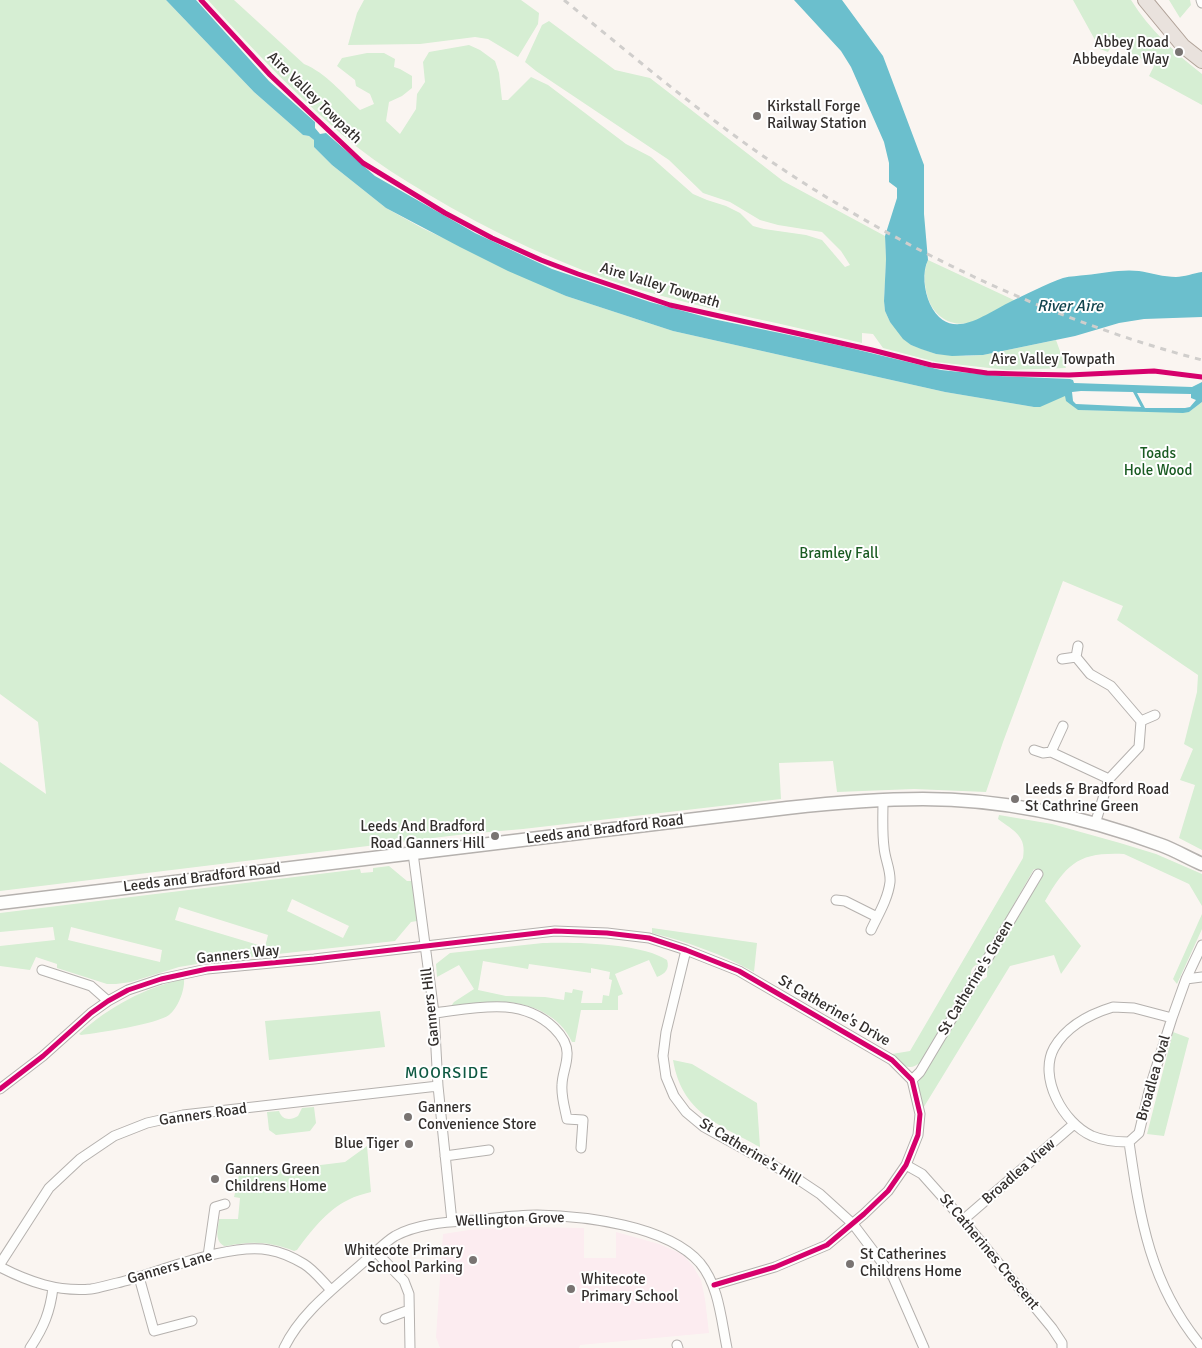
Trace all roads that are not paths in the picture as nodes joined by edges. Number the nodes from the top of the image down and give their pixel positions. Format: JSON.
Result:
{"nodes":[{"id":1,"x":1145,"y":0,"type":"edge"},
{"id":2,"x":1202,"y":61,"type":"edge"},
{"id":3,"x":1078,"y":646,"type":"dead end"},
{"id":4,"x":1076,"y":658,"type":"junction"},
{"id":5,"x":1062,"y":660,"type":"dead end"},
{"id":6,"x":1155,"y":715,"type":"dead end"},
{"id":7,"x":1141,"y":721,"type":"junction"},
{"id":8,"x":1063,"y":726,"type":"dead end"},
{"id":9,"x":1034,"y":750,"type":"dead end"},
{"id":10,"x":1051,"y":752,"type":"junction"},
{"id":11,"x":1109,"y":780,"type":"junction"},
{"id":12,"x":883,"y":800,"type":"junction"},
{"id":13,"x":1095,"y":824,"type":"junction"},
{"id":14,"x":413,"y":853,"type":"junction"},
{"id":15,"x":1202,"y":864,"type":"edge"},
{"id":16,"x":1038,"y":874,"type":"dead end"},
{"id":17,"x":836,"y":900,"type":"dead end"},
{"id":18,"x":0,"y":903,"type":"edge"},
{"id":19,"x":877,"y":917,"type":"junction"},
{"id":20,"x":872,"y":930,"type":"dead end"},
{"id":21,"x":424,"y":945,"type":"junction"},
{"id":22,"x":1202,"y":945,"type":"edge"},
{"id":23,"x":686,"y":950,"type":"junction"},
{"id":24,"x":42,"y":970,"type":"dead end"},
{"id":25,"x":1202,"y":977,"type":"edge"},
{"id":26,"x":1186,"y":979,"type":"junction"},
{"id":27,"x":108,"y":1002,"type":"junction"},
{"id":28,"x":434,"y":1012,"type":"junction"},
{"id":29,"x":1172,"y":1018,"type":"junction"},
{"id":30,"x":912,"y":1080,"type":"junction"},
{"id":31,"x":438,"y":1086,"type":"junction"},
{"id":32,"x":0,"y":1089,"type":"edge"},
{"id":33,"x":1074,"y":1124,"type":"junction"},
{"id":34,"x":1129,"y":1142,"type":"junction"},
{"id":35,"x":581,"y":1148,"type":"dead end"},
{"id":36,"x":489,"y":1150,"type":"dead end"},
{"id":37,"x":445,"y":1156,"type":"junction"},
{"id":38,"x":906,"y":1165,"type":"junction"},
{"id":39,"x":224,"y":1204,"type":"dead end"},
{"id":40,"x":963,"y":1220,"type":"junction"},
{"id":41,"x":452,"y":1222,"type":"junction"},
{"id":42,"x":852,"y":1224,"type":"junction"},
{"id":43,"x":376,"y":1252,"type":"junction"},
{"id":44,"x":208,"y":1256,"type":"junction"},
{"id":45,"x":0,"y":1265,"type":"edge"},
{"id":46,"x":139,"y":1277,"type":"junction"},
{"id":47,"x":714,"y":1285,"type":"junction"},
{"id":48,"x":53,"y":1288,"type":"junction"},
{"id":49,"x":331,"y":1290,"type":"junction"},
{"id":50,"x":409,"y":1310,"type":"junction"},
{"id":51,"x":386,"y":1319,"type":"dead end"},
{"id":52,"x":192,"y":1321,"type":"dead end"},
{"id":53,"x":1202,"y":1347,"type":"edge"},
{"id":54,"x":30,"y":1348,"type":"edge"},
{"id":55,"x":284,"y":1348,"type":"edge"},
{"id":56,"x":410,"y":1348,"type":"edge"},
{"id":57,"x":727,"y":1348,"type":"edge"},
{"id":58,"x":924,"y":1348,"type":"edge"},
{"id":59,"x":1062,"y":1348,"type":"edge"}],
"edges":[{"from":1,"to":2,"type":"main road"},
{"from":3,"to":4,"type":"street"},
{"from":4,"to":5,"type":"street"},
{"from":4,"to":7,"type":"street"},
{"from":6,"to":7,"type":"street"},
{"from":7,"to":11,"type":"street"},
{"from":8,"to":10,"type":"street"},
{"from":9,"to":10,"type":"street"},
{"from":10,"to":11,"type":"street"},
{"from":11,"to":13,"type":"street"},
{"from":12,"to":13,"type":"main road","name":"Leeds and Bradford Road"},
{"from":12,"to":14,"type":"main road","name":"Leeds and Bradford Road"},
{"from":12,"to":19,"type":"street"},
{"from":13,"to":15,"type":"main road","name":"Leeds and Bradford Road"},
{"from":14,"to":18,"type":"main road","name":"Leeds and Bradford Road"},
{"from":14,"to":21,"type":"street","name":"Ganners Hill"},
{"from":16,"to":30,"type":"street","name":"St Catherine's Green"},
{"from":17,"to":19,"type":"street"},
{"from":19,"to":20,"type":"street"},
{"from":21,"to":23,"type":"street","name":"St Catherine's Drive"},
{"from":21,"to":27,"type":"street","name":"Ganners Way"},
{"from":21,"to":28,"type":"street","name":"Ganners Hill"},
{"from":22,"to":26,"type":"street"},
{"from":23,"to":30,"type":"street","name":"St Catherine's Drive"},
{"from":23,"to":42,"type":"street","name":"St Catherine's Hill"},
{"from":24,"to":27,"type":"street"},
{"from":25,"to":26,"type":"street"},
{"from":26,"to":29,"type":"street"},
{"from":27,"to":32,"type":"street","name":"Ganners Way"},
{"from":28,"to":31,"type":"street","name":"Ganners Hill"},
{"from":28,"to":35,"type":"street"},
{"from":29,"to":33,"type":"street","name":"Broadlea Oval"},
{"from":29,"to":34,"type":"street","name":"Broadlea Oval"},
{"from":30,"to":38,"type":"street"},
{"from":31,"to":37,"type":"street","name":"Ganners Hill"},
{"from":31,"to":45,"type":"street","name":"Ganners Road"},
{"from":33,"to":34,"type":"street","name":"Broadlea Oval"},
{"from":33,"to":40,"type":"street","name":"Broadlea View"},
{"from":34,"to":53,"type":"street"},
{"from":36,"to":37,"type":"street"},
{"from":37,"to":41,"type":"street","name":"Ganners Hill"},
{"from":38,"to":40,"type":"street","name":"St Catherines Crescent"},
{"from":38,"to":42,"type":"street"},
{"from":39,"to":44,"type":"street"},
{"from":40,"to":59,"type":"street","name":"St Catherines Crescent"},
{"from":41,"to":43,"type":"street","name":"Wellington Grove"},
{"from":41,"to":47,"type":"street","name":"Wellington Grove"},
{"from":42,"to":47,"type":"street"},
{"from":42,"to":58,"type":"street"},
{"from":43,"to":49,"type":"street","name":"Wellington Grove"},
{"from":43,"to":50,"type":"street"},
{"from":44,"to":46,"type":"street","name":"Ganners Lane"},
{"from":44,"to":49,"type":"street","name":"Ganners Lane"},
{"from":45,"to":48,"type":"street","name":"Ganners Lane"},
{"from":46,"to":48,"type":"street","name":"Ganners Lane"},
{"from":46,"to":52,"type":"street"},
{"from":47,"to":57,"type":"street","name":"Wellington Grove"},
{"from":48,"to":54,"type":"street"},
{"from":49,"to":55,"type":"street","name":"Wellington Grove"},
{"from":50,"to":51,"type":"street"},
{"from":50,"to":56,"type":"street"}]}
